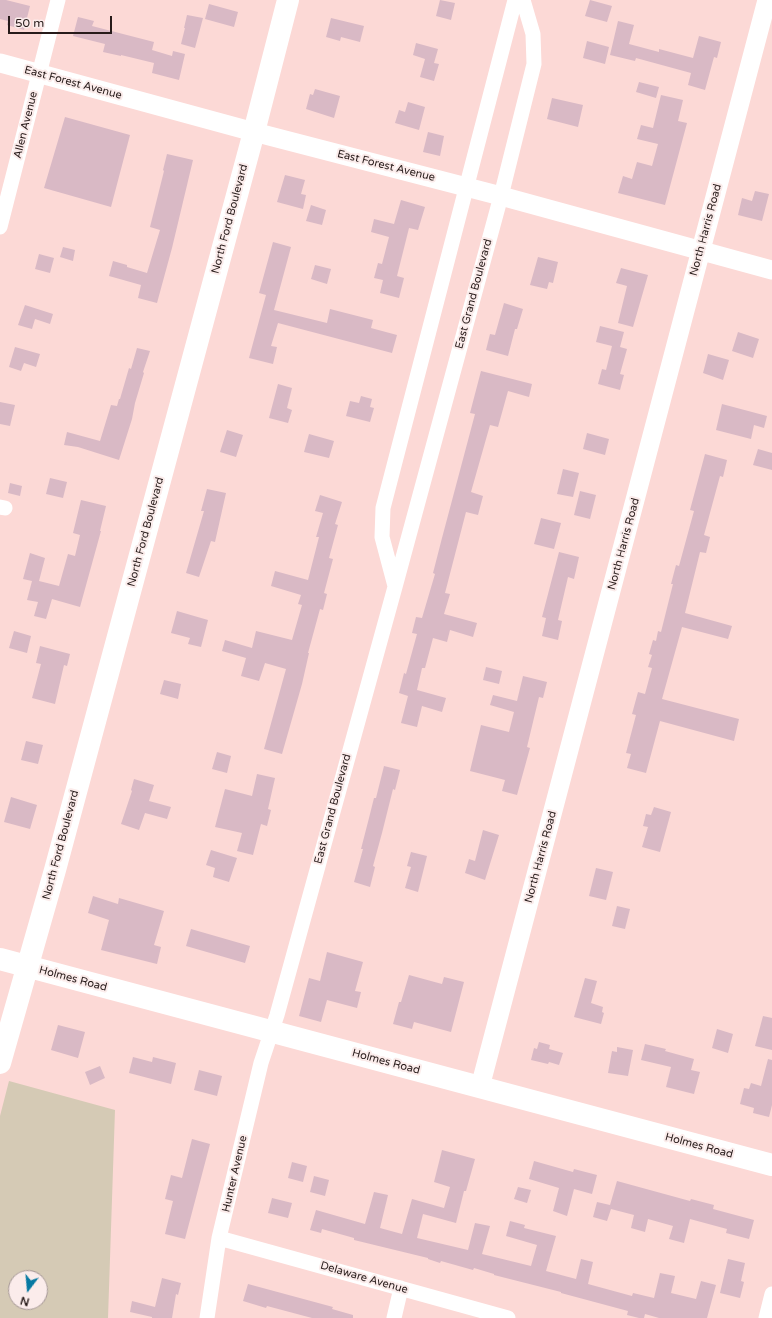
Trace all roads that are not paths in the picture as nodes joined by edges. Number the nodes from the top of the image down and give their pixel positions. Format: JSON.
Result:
{"nodes":[{"id":1,"x":58,"y":0,"type":"edge"},
{"id":2,"x":288,"y":0,"type":"edge"},
{"id":3,"x":515,"y":0,"type":"edge"},
{"id":4,"x":522,"y":0,"type":"edge"},
{"id":5,"x":767,"y":0,"type":"edge"},
{"id":6,"x":0,"y":64,"type":"edge"},
{"id":7,"x":39,"y":74,"type":"junction"},
{"id":8,"x":254,"y":132,"type":"junction"},
{"id":9,"x":466,"y":187,"type":"junction"},
{"id":10,"x":501,"y":196,"type":"junction"},
{"id":11,"x":0,"y":227,"type":"edge"},
{"id":12,"x":701,"y":251,"type":"junction"},
{"id":13,"x":772,"y":270,"type":"edge"},
{"id":14,"x":395,"y":587,"type":"junction"},
{"id":15,"x":0,"y":959,"type":"edge"},
{"id":16,"x":28,"y":967,"type":"junction"},
{"id":17,"x":272,"y":1032,"type":"junction"},
{"id":18,"x":0,"y":1063,"type":"edge"},
{"id":19,"x":480,"y":1087,"type":"junction"},
{"id":20,"x":772,"y":1165,"type":"edge"},
{"id":21,"x":219,"y":1238,"type":"junction"},
{"id":22,"x":401,"y":1288,"type":"junction"},
{"id":23,"x":772,"y":1294,"type":"edge"},
{"id":24,"x":207,"y":1318,"type":"edge"},
{"id":25,"x":394,"y":1318,"type":"edge"},
{"id":26,"x":508,"y":1318,"type":"edge"},
{"id":27,"x":766,"y":1318,"type":"edge"}],
"edges":[{"from":1,"to":7,"type":"street","name":"Allen Avenue"},
{"from":2,"to":8,"type":"main road","name":"North Ford Boulevard"},
{"from":3,"to":9,"type":"street"},
{"from":4,"to":10,"type":"street","name":"East Grand Boulevard"},
{"from":5,"to":12,"type":"street","name":"North Harris Road"},
{"from":6,"to":7,"type":"street","name":"East Forest Avenue"},
{"from":7,"to":8,"type":"street","name":"East Forest Avenue"},
{"from":7,"to":11,"type":"street","name":"Allen Avenue"},
{"from":8,"to":9,"type":"street","name":"East Forest Avenue"},
{"from":8,"to":16,"type":"main road","name":"North Ford Boulevard"},
{"from":9,"to":10,"type":"street","name":"East Forest Avenue"},
{"from":9,"to":14,"type":"street"},
{"from":10,"to":12,"type":"street","name":"East Forest Avenue"},
{"from":10,"to":14,"type":"street","name":"East Grand Boulevard"},
{"from":12,"to":13,"type":"street","name":"East Forest Avenue"},
{"from":12,"to":19,"type":"street","name":"North Harris Road"},
{"from":14,"to":17,"type":"street","name":"East Grand Boulevard"},
{"from":15,"to":16,"type":"main road","name":"Holmes Road"},
{"from":16,"to":17,"type":"main road","name":"Holmes Road"},
{"from":16,"to":18,"type":"main road","name":"North Ford Boulevard"},
{"from":17,"to":19,"type":"main road","name":"Holmes Road"},
{"from":17,"to":21,"type":"street","name":"Hunter Avenue"},
{"from":19,"to":20,"type":"main road","name":"Holmes Road"},
{"from":21,"to":22,"type":"street","name":"Delaware Avenue"},
{"from":21,"to":24,"type":"street","name":"Hunter Avenue"},
{"from":22,"to":25,"type":"street"},
{"from":22,"to":26,"type":"street","name":"Delaware Avenue"},
{"from":23,"to":27,"type":"street"}]}
